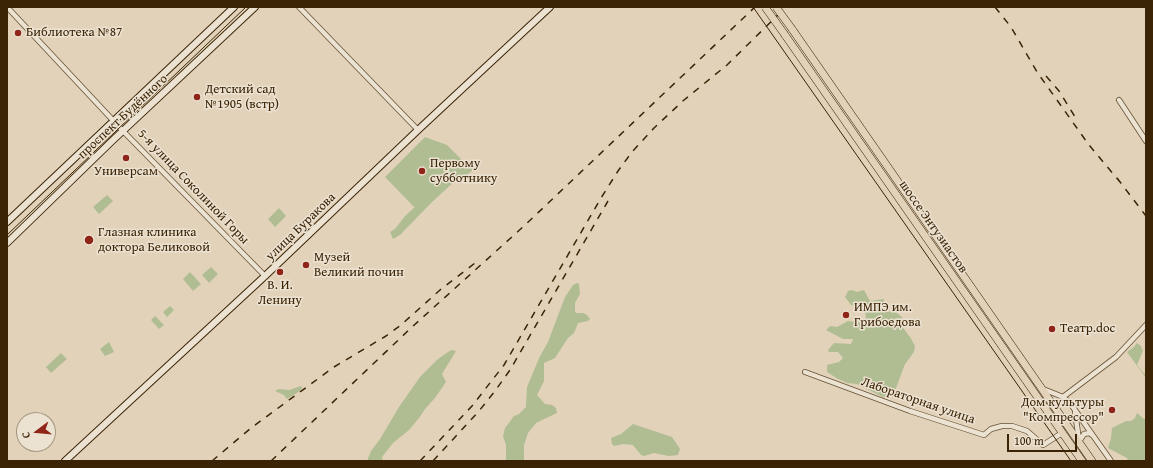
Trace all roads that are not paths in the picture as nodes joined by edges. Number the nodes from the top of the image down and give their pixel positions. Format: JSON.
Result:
{"nodes":[{"id":1,"x":7,"y":7,"type":"edge"},
{"id":2,"x":234,"y":7,"type":"edge"},
{"id":3,"x":255,"y":7,"type":"edge"},
{"id":4,"x":300,"y":7,"type":"edge"},
{"id":5,"x":550,"y":7,"type":"edge"},
{"id":6,"x":765,"y":7,"type":"edge"},
{"id":7,"x":776,"y":7,"type":"edge"},
{"id":8,"x":1119,"y":100,"type":"dead end"},
{"id":9,"x":114,"y":120,"type":"junction"},
{"id":10,"x":123,"y":130,"type":"junction"},
{"id":11,"x":418,"y":130,"type":"junction"},
{"id":12,"x":1146,"y":141,"type":"edge"},
{"id":13,"x":7,"y":222,"type":"edge"},
{"id":14,"x":7,"y":243,"type":"edge"},
{"id":15,"x":265,"y":276,"type":"junction"},
{"id":16,"x":1146,"y":325,"type":"edge"},
{"id":17,"x":805,"y":372,"type":"dead end"},
{"id":18,"x":1042,"y":389,"type":"junction"},
{"id":19,"x":1063,"y":397,"type":"junction"},
{"id":20,"x":1075,"y":411,"type":"junction"},
{"id":21,"x":1062,"y":433,"type":"junction"},
{"id":22,"x":1093,"y":436,"type":"junction"},
{"id":23,"x":1080,"y":444,"type":"junction"},
{"id":24,"x":65,"y":461,"type":"edge"},
{"id":25,"x":1082,"y":461,"type":"edge"},
{"id":26,"x":1092,"y":461,"type":"edge"},
{"id":27,"x":1111,"y":461,"type":"edge"}],
"edges":[{"from":1,"to":9,"type":"street","name":"5-я улица Соколиной Горы"},
{"from":2,"to":9,"type":"street","name":"проспект Будённого"},
{"from":3,"to":10,"type":"street","name":"проспект Будённого"},
{"from":4,"to":11,"type":"street"},
{"from":5,"to":11,"type":"street","name":"улица Буракова"},
{"from":6,"to":21,"type":"main road","name":"шоссе Энтузиастов","bridge":true},
{"from":7,"to":18,"type":"main road","name":"шоссе Энтузиастов","bridge":true},
{"from":8,"to":12,"type":"street"},
{"from":9,"to":10,"type":"street","name":"5-я улица Соколиной Горы"},
{"from":9,"to":13,"type":"street","name":"проспект Будённого"},
{"from":10,"to":14,"type":"street","name":"проспект Будённого"},
{"from":10,"to":15,"type":"street","name":"5-я улица Соколиной Горы"},
{"from":11,"to":15,"type":"street","name":"улица Буракова"},
{"from":15,"to":24,"type":"street","name":"улица Буракова"},
{"from":16,"to":19,"type":"street"},
{"from":17,"to":21,"type":"street","name":"Лабораторная улица"},
{"from":18,"to":19,"type":"street"},
{"from":18,"to":23,"type":"main road","name":"шоссе Энтузиастов"},
{"from":19,"to":20,"type":"street"},
{"from":20,"to":22,"type":"street"},
{"from":20,"to":23,"type":"street"},
{"from":21,"to":25,"type":"main road","name":"шоссе Энтузиастов"},
{"from":22,"to":23,"type":"street"},
{"from":22,"to":27,"type":"street"},
{"from":23,"to":26,"type":"main road","name":"шоссе Энтузиастов"}]}
